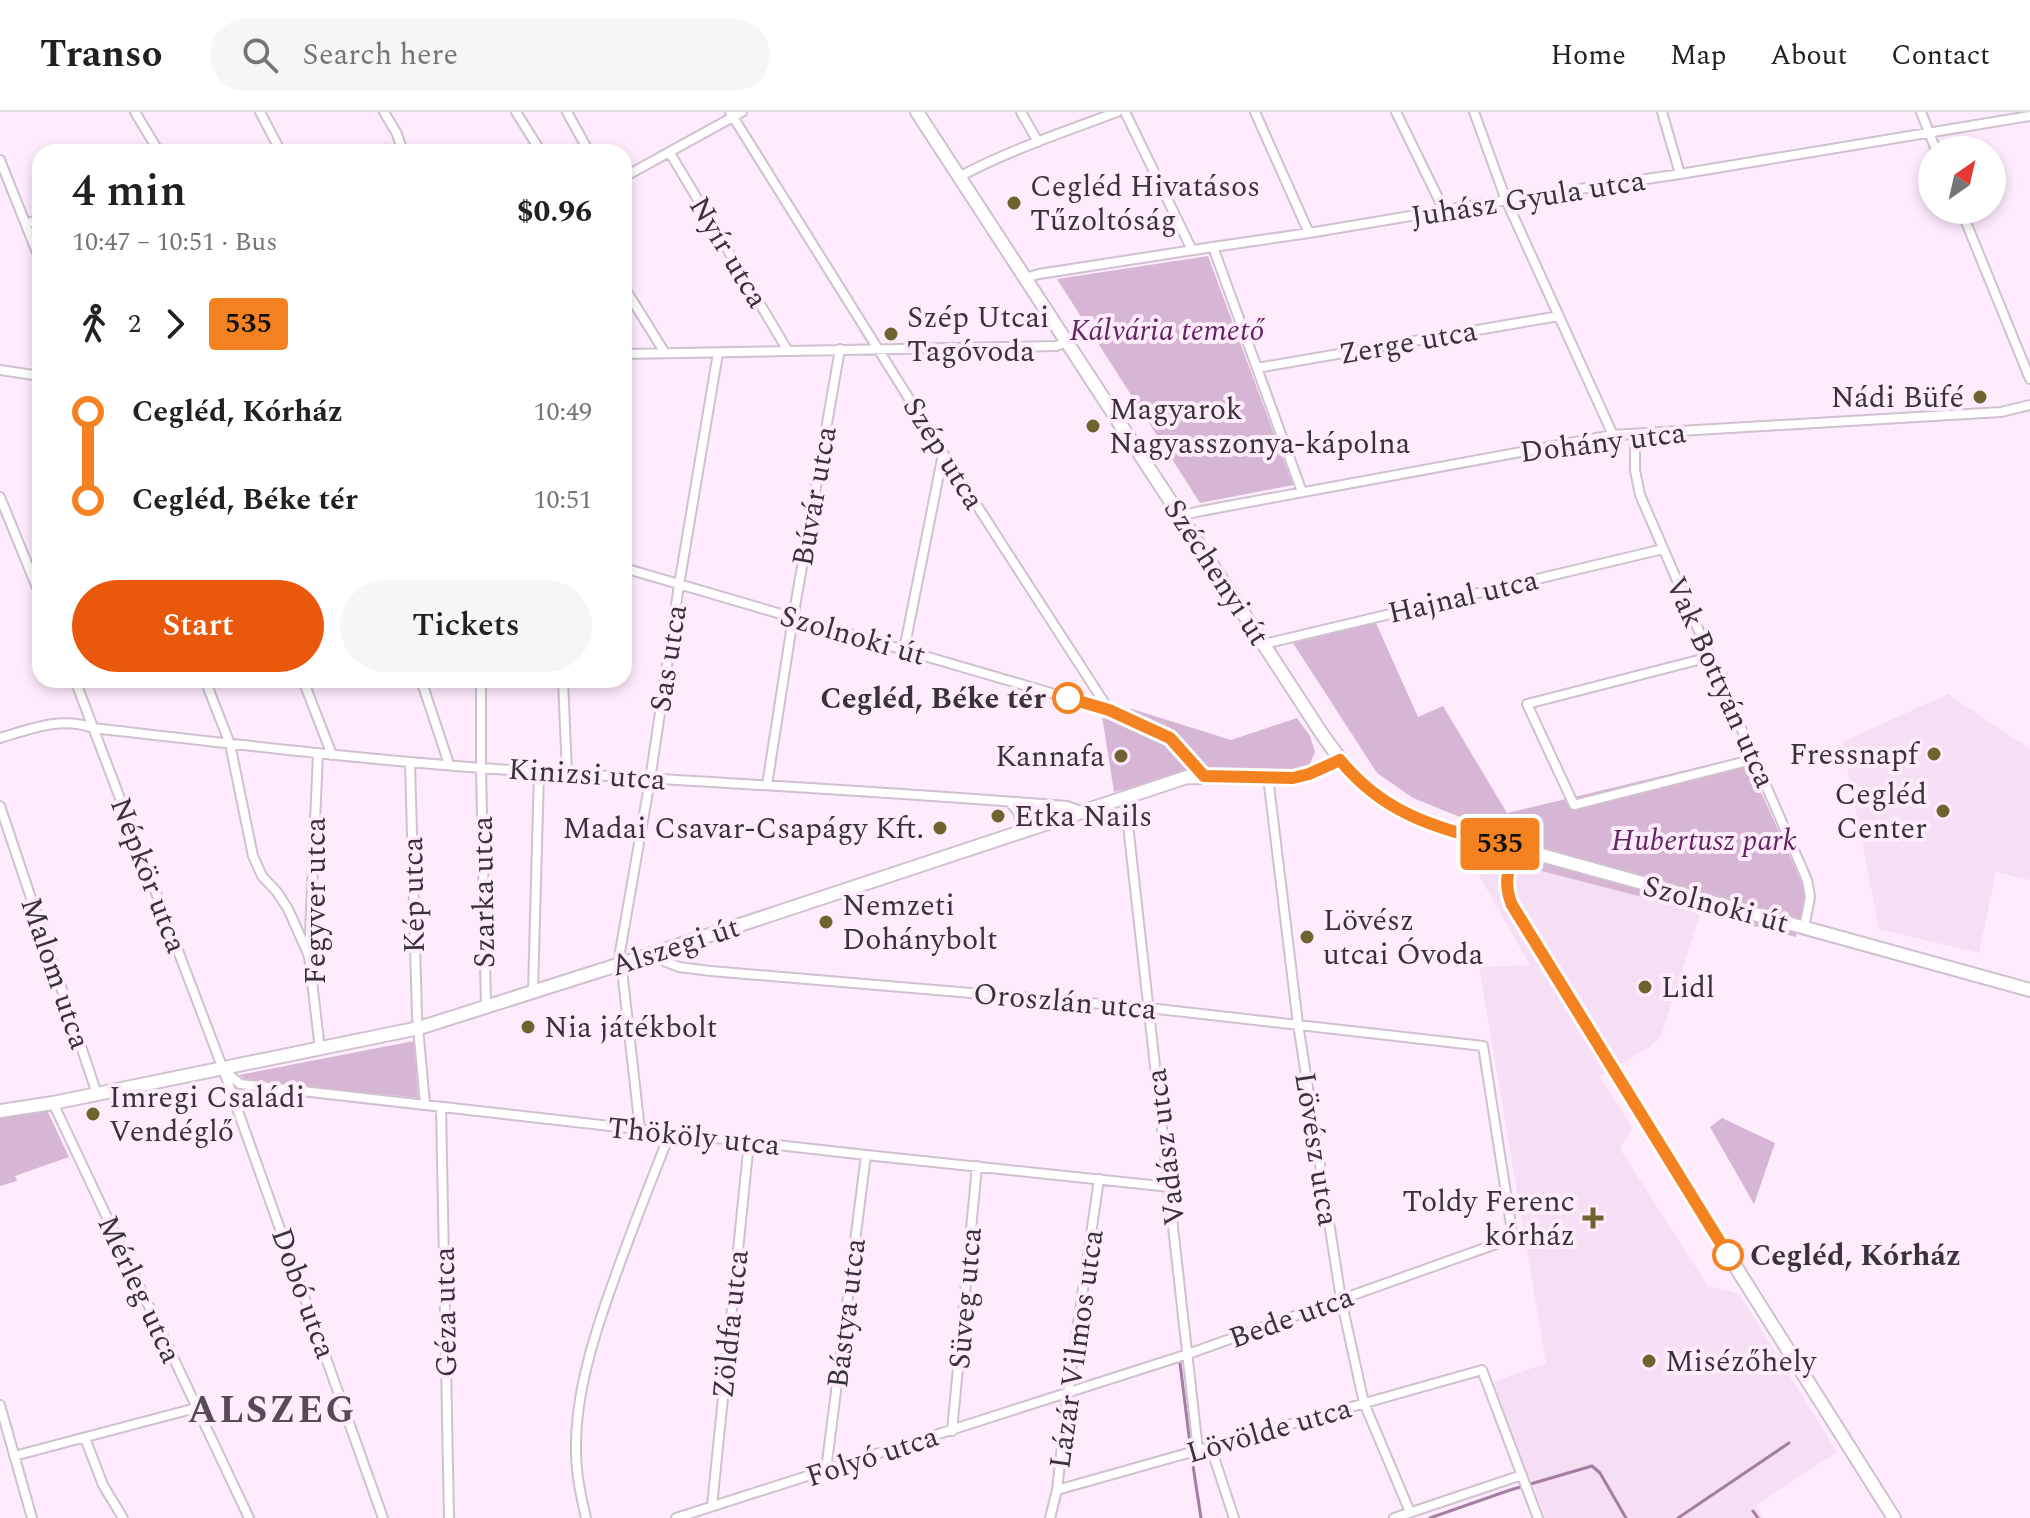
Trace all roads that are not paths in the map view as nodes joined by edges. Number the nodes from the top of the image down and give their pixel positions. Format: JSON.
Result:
{"nodes":[{"id":1,"x":135,"y":112,"type":"edge"},
{"id":2,"x":260,"y":112,"type":"edge"},
{"id":3,"x":384,"y":112,"type":"edge"},
{"id":4,"x":516,"y":112,"type":"edge"},
{"id":5,"x":567,"y":112,"type":"edge"},
{"id":6,"x":917,"y":112,"type":"edge"},
{"id":7,"x":1021,"y":112,"type":"edge"},
{"id":8,"x":1117,"y":112,"type":"edge"},
{"id":9,"x":1125,"y":112,"type":"edge"},
{"id":10,"x":1255,"y":112,"type":"edge"},
{"id":11,"x":1396,"y":112,"type":"edge"},
{"id":12,"x":1474,"y":112,"type":"edge"},
{"id":13,"x":1662,"y":112,"type":"edge"},
{"id":14,"x":1921,"y":112,"type":"edge"},
{"id":15,"x":735,"y":114,"type":"edge"},
{"id":16,"x":2030,"y":116,"type":"edge"},
{"id":17,"x":1929,"y":132,"type":"junction"},
{"id":18,"x":1931,"y":136,"type":"edge"},
{"id":19,"x":1038,"y":142,"type":"junction"},
{"id":20,"x":154,"y":144,"type":"edge"},
{"id":21,"x":277,"y":144,"type":"edge"},
{"id":22,"x":400,"y":144,"type":"edge"},
{"id":23,"x":536,"y":144,"type":"edge"},
{"id":24,"x":585,"y":144,"type":"edge"},
{"id":25,"x":670,"y":153,"type":"junction"},
{"id":26,"x":0,"y":160,"type":"edge"},
{"id":27,"x":632,"y":173,"type":"edge"},
{"id":28,"x":1680,"y":174,"type":"junction"},
{"id":29,"x":959,"y":177,"type":"junction"},
{"id":30,"x":11,"y":185,"type":"junction"},
{"id":31,"x":0,"y":189,"type":"edge"},
{"id":32,"x":1506,"y":200,"type":"junction"},
{"id":33,"x":1444,"y":210,"type":"junction"},
{"id":34,"x":32,"y":222,"type":"edge"},
{"id":35,"x":26,"y":224,"type":"junction"},
{"id":36,"x":1967,"y":224,"type":"edge"},
{"id":37,"x":1309,"y":233,"type":"junction"},
{"id":38,"x":32,"y":239,"type":"edge"},
{"id":39,"x":1213,"y":247,"type":"junction"},
{"id":40,"x":1192,"y":250,"type":"junction"},
{"id":41,"x":1025,"y":278,"type":"junction"},
{"id":42,"x":632,"y":300,"type":"edge"},
{"id":43,"x":1559,"y":316,"type":"junction"},
{"id":44,"x":1067,"y":342,"type":"junction"},
{"id":45,"x":879,"y":348,"type":"junction"},
{"id":46,"x":840,"y":349,"type":"junction"},
{"id":47,"x":788,"y":351,"type":"junction"},
{"id":48,"x":665,"y":353,"type":"junction"},
{"id":49,"x":718,"y":353,"type":"junction"},
{"id":50,"x":632,"y":354,"type":"edge"},
{"id":51,"x":1257,"y":368,"type":"junction"},
{"id":52,"x":0,"y":370,"type":"edge"},
{"id":53,"x":32,"y":375,"type":"edge"},
{"id":54,"x":2030,"y":379,"type":"edge"},
{"id":55,"x":2030,"y":405,"type":"edge"},
{"id":56,"x":1635,"y":434,"type":"junction"},
{"id":57,"x":1613,"y":435,"type":"junction"},
{"id":58,"x":943,"y":453,"type":"junction"},
{"id":59,"x":1302,"y":492,"type":"junction"},
{"id":60,"x":0,"y":497,"type":"edge"},
{"id":61,"x":1180,"y":516,"type":"junction"},
{"id":62,"x":1663,"y":549,"type":"junction"},
{"id":63,"x":632,"y":570,"type":"edge"},
{"id":64,"x":32,"y":575,"type":"edge"},
{"id":65,"x":679,"y":585,"type":"junction"},
{"id":66,"x":793,"y":618,"type":"junction"},
{"id":67,"x":1264,"y":644,"type":"junction"},
{"id":68,"x":904,"y":650,"type":"junction"},
{"id":69,"x":1710,"y":657,"type":"junction"},
{"id":70,"x":78,"y":688,"type":"edge"},
{"id":71,"x":208,"y":688,"type":"edge"},
{"id":72,"x":306,"y":688,"type":"edge"},
{"id":73,"x":424,"y":688,"type":"edge"},
{"id":74,"x":481,"y":688,"type":"edge"},
{"id":75,"x":563,"y":688,"type":"edge"},
{"id":76,"x":1109,"y":710,"type":"junction"},
{"id":77,"x":93,"y":728,"type":"junction"},
{"id":78,"x":1322,"y":734,"type":"junction"},
{"id":79,"x":0,"y":738,"type":"edge"},
{"id":80,"x":230,"y":744,"type":"junction"},
{"id":81,"x":318,"y":754,"type":"junction"},
{"id":82,"x":332,"y":755,"type":"junction"},
{"id":83,"x":1755,"y":759,"type":"junction"},
{"id":84,"x":1340,"y":760,"type":"junction"},
{"id":85,"x":410,"y":762,"type":"junction"},
{"id":86,"x":449,"y":764,"type":"junction"},
{"id":87,"x":481,"y":767,"type":"junction"},
{"id":88,"x":539,"y":772,"type":"junction"},
{"id":89,"x":567,"y":773,"type":"junction"},
{"id":90,"x":1309,"y":774,"type":"junction"},
{"id":91,"x":1204,"y":776,"type":"junction"},
{"id":92,"x":1268,"y":777,"type":"junction"},
{"id":93,"x":650,"y":780,"type":"junction"},
{"id":94,"x":767,"y":785,"type":"junction"},
{"id":95,"x":1364,"y":787,"type":"joint"},
{"id":96,"x":1124,"y":797,"type":"junction"},
{"id":97,"x":1010,"y":802,"type":"junction"},
{"id":98,"x":0,"y":806,"type":"edge"},
{"id":99,"x":1082,"y":811,"type":"junction"},
{"id":100,"x":1024,"y":830,"type":"junction"},
{"id":101,"x":1515,"y":848,"type":"junction"},
{"id":102,"x":1804,"y":928,"type":"junction"},
{"id":103,"x":649,"y":955,"type":"junction"},
{"id":104,"x":309,"y":956,"type":"junction"},
{"id":105,"x":622,"y":964,"type":"junction"},
{"id":106,"x":2030,"y":990,"type":"edge"},
{"id":107,"x":533,"y":991,"type":"junction"},
{"id":108,"x":486,"y":1007,"type":"junction"},
{"id":109,"x":1149,"y":1008,"type":"junction"},
{"id":110,"x":1298,"y":1024,"type":"junction"},
{"id":111,"x":419,"y":1028,"type":"junction"},
{"id":112,"x":320,"y":1049,"type":"junction"},
{"id":113,"x":223,"y":1069,"type":"junction"},
{"id":114,"x":97,"y":1094,"type":"junction"},
{"id":115,"x":53,"y":1103,"type":"junction"},
{"id":116,"x":425,"y":1104,"type":"junction"},
{"id":117,"x":441,"y":1107,"type":"junction"},
{"id":118,"x":0,"y":1111,"type":"edge"},
{"id":119,"x":640,"y":1130,"type":"junction"},
{"id":120,"x":670,"y":1133,"type":"junction"},
{"id":121,"x":749,"y":1142,"type":"junction"},
{"id":122,"x":866,"y":1155,"type":"junction"},
{"id":123,"x":977,"y":1166,"type":"junction"},
{"id":124,"x":1099,"y":1179,"type":"junction"},
{"id":125,"x":1170,"y":1187,"type":"junction"},
{"id":126,"x":1513,"y":1238,"type":"joint"},
{"id":127,"x":1341,"y":1299,"type":"junction"},
{"id":128,"x":1188,"y":1354,"type":"junction"},
{"id":129,"x":1068,"y":1393,"type":"junction"},
{"id":130,"x":1364,"y":1403,"type":"junction"},
{"id":131,"x":0,"y":1405,"type":"edge"},
{"id":132,"x":196,"y":1408,"type":"junction"},
{"id":133,"x":952,"y":1431,"type":"junction"},
{"id":134,"x":85,"y":1438,"type":"junction"},
{"id":135,"x":1211,"y":1448,"type":"junction"},
{"id":136,"x":1198,"y":1450,"type":"junction"},
{"id":137,"x":14,"y":1456,"type":"junction"},
{"id":138,"x":826,"y":1470,"type":"junction"},
{"id":139,"x":1522,"y":1477,"type":"junction"},
{"id":140,"x":1057,"y":1490,"type":"junction"},
{"id":141,"x":712,"y":1506,"type":"junction"},
{"id":142,"x":1410,"y":1512,"type":"junction"},
{"id":143,"x":32,"y":1518,"type":"edge"},
{"id":144,"x":123,"y":1518,"type":"edge"},
{"id":145,"x":249,"y":1518,"type":"edge"},
{"id":146,"x":383,"y":1518,"type":"edge"},
{"id":147,"x":449,"y":1518,"type":"edge"},
{"id":148,"x":586,"y":1518,"type":"edge"},
{"id":149,"x":676,"y":1518,"type":"edge"},
{"id":150,"x":1050,"y":1518,"type":"edge"},
{"id":151,"x":1234,"y":1518,"type":"edge"},
{"id":152,"x":1394,"y":1518,"type":"edge"},
{"id":153,"x":1538,"y":1518,"type":"edge"},
{"id":154,"x":1894,"y":1518,"type":"edge"}],
"edges":[{"from":1,"to":20,"type":"street"},
{"from":2,"to":21,"type":"street"},
{"from":3,"to":22,"type":"street"},
{"from":4,"to":23,"type":"street"},
{"from":5,"to":24,"type":"street"},
{"from":6,"to":29,"type":"main road","name":"Széchenyi út"},
{"from":7,"to":19,"type":"street"},
{"from":8,"to":19,"type":"street"},
{"from":9,"to":40,"type":"street"},
{"from":10,"to":37,"type":"street"},
{"from":11,"to":33,"type":"street"},
{"from":12,"to":32,"type":"street"},
{"from":13,"to":28,"type":"street"},
{"from":14,"to":17,"type":"street"},
{"from":15,"to":25,"type":"street"},
{"from":15,"to":45,"type":"street","name":"Szép utca"},
{"from":16,"to":17,"type":"street","name":"Juhász Gyula utca"},
{"from":17,"to":18,"type":"street"},
{"from":17,"to":28,"type":"street","name":"Juhász Gyula utca"},
{"from":19,"to":29,"type":"street"},
{"from":25,"to":27,"type":"street"},
{"from":25,"to":47,"type":"street","name":"Nyír utca"},
{"from":26,"to":30,"type":"street"},
{"from":28,"to":32,"type":"street","name":"Juhász Gyula utca"},
{"from":29,"to":41,"type":"main road","name":"Széchenyi út"},
{"from":30,"to":31,"type":"street"},
{"from":30,"to":35,"type":"street"},
{"from":32,"to":33,"type":"street","name":"Juhász Gyula utca"},
{"from":32,"to":43,"type":"street"},
{"from":33,"to":37,"type":"street","name":"Juhász Gyula utca"},
{"from":34,"to":35,"type":"street"},
{"from":35,"to":38,"type":"street"},
{"from":36,"to":54,"type":"street"},
{"from":37,"to":39,"type":"street","name":"Juhász Gyula utca"},
{"from":39,"to":40,"type":"street","name":"Juhász Gyula utca"},
{"from":39,"to":51,"type":"street"},
{"from":40,"to":41,"type":"street","name":"Juhász Gyula utca"},
{"from":41,"to":44,"type":"main road","name":"Széchenyi út"},
{"from":42,"to":48,"type":"street"},
{"from":43,"to":51,"type":"street","name":"Zerge utca"},
{"from":43,"to":57,"type":"street"},
{"from":44,"to":45,"type":"street"},
{"from":44,"to":61,"type":"main road","name":"Széchenyi út"},
{"from":45,"to":46,"type":"street"},
{"from":45,"to":58,"type":"street","name":"Szép utca"},
{"from":46,"to":47,"type":"street"},
{"from":46,"to":66,"type":"street","name":"Búvár utca"},
{"from":47,"to":49,"type":"street"},
{"from":48,"to":49,"type":"street"},
{"from":48,"to":50,"type":"street"},
{"from":49,"to":65,"type":"street","name":"Sas utca"},
{"from":51,"to":59,"type":"street"},
{"from":52,"to":53,"type":"street"},
{"from":55,"to":56,"type":"street","name":"Dohány utca"},
{"from":56,"to":57,"type":"street","name":"Dohány utca"},
{"from":56,"to":62,"type":"street","name":"Vak Bottyán utca"},
{"from":57,"to":59,"type":"street","name":"Dohány utca"},
{"from":58,"to":68,"type":"street"},
{"from":58,"to":76,"type":"street","name":"Szép utca"},
{"from":59,"to":61,"type":"street","name":"Dohány utca"},
{"from":60,"to":64,"type":"street"},
{"from":61,"to":67,"type":"main road","name":"Széchenyi út"},
{"from":62,"to":67,"type":"street","name":"Hajnal utca"},
{"from":62,"to":69,"type":"street","name":"Vak Bottyán utca"},
{"from":63,"to":65,"type":"street","name":"Szolnoki út"},
{"from":65,"to":66,"type":"street","name":"Szolnoki út"},
{"from":65,"to":93,"type":"street","name":"Sas utca"},
{"from":66,"to":68,"type":"street","name":"Szolnoki út"},
{"from":66,"to":94,"type":"street","name":"Búvár utca"},
{"from":67,"to":78,"type":"main road","name":"Széchenyi út"},
{"from":68,"to":76,"type":"street","name":"Szolnoki út"},
{"from":69,"to":83,"type":"street","name":"Vak Bottyán utca"},
{"from":69,"to":83,"type":"street"},
{"from":70,"to":77,"type":"street","name":"Népkör utca"},
{"from":71,"to":80,"type":"street"},
{"from":72,"to":82,"type":"street"},
{"from":73,"to":86,"type":"street"},
{"from":74,"to":87,"type":"street","name":"Szarka utca"},
{"from":75,"to":89,"type":"street"},
{"from":76,"to":91,"type":"street","name":"Szolnoki út"},
{"from":77,"to":79,"type":"street","name":"Kinizsi utca"},
{"from":77,"to":80,"type":"street","name":"Kinizsi utca"},
{"from":77,"to":113,"type":"street","name":"Népkör utca"},
{"from":78,"to":84,"type":"main road","name":"Széchenyi út"},
{"from":78,"to":90,"type":"main road"},
{"from":80,"to":81,"type":"street","name":"Kinizsi utca"},
{"from":80,"to":104,"type":"street"},
{"from":81,"to":82,"type":"street","name":"Kinizsi utca"},
{"from":81,"to":104,"type":"street","name":"Fegyver utca"},
{"from":82,"to":85,"type":"street","name":"Kinizsi utca"},
{"from":83,"to":102,"type":"street","name":"Vak Bottyán utca"},
{"from":84,"to":90,"type":"main road","name":"Alszegi út"},
{"from":84,"to":95,"type":"main road","name":"Széchenyi út"},
{"from":85,"to":86,"type":"street","name":"Kinizsi utca"},
{"from":85,"to":111,"type":"street","name":"Kép utca"},
{"from":86,"to":87,"type":"street","name":"Kinizsi utca"},
{"from":87,"to":88,"type":"street","name":"Kinizsi utca"},
{"from":87,"to":108,"type":"street","name":"Szarka utca"},
{"from":88,"to":89,"type":"street","name":"Kinizsi utca"},
{"from":88,"to":107,"type":"street"},
{"from":89,"to":93,"type":"street","name":"Kinizsi utca"},
{"from":90,"to":92,"type":"main road","name":"Alszegi út"},
{"from":91,"to":92,"type":"main road","name":"Alszegi út"},
{"from":91,"to":96,"type":"main road","name":"Alszegi út"},
{"from":92,"to":110,"type":"street","name":"Lövész utca"},
{"from":93,"to":94,"type":"street","name":"Kinizsi utca"},
{"from":93,"to":105,"type":"street","name":"Sas utca"},
{"from":94,"to":97,"type":"street","name":"Kinizsi utca"},
{"from":95,"to":101,"type":"main road","name":"Szolnoki út"},
{"from":96,"to":99,"type":"main road","name":"Alszegi út"},
{"from":96,"to":109,"type":"street","name":"Vadász utca"},
{"from":97,"to":99,"type":"street","name":"Kinizsi utca"},
{"from":97,"to":100,"type":"street"},
{"from":98,"to":114,"type":"street","name":"Malom utca"},
{"from":99,"to":100,"type":"main road","name":"Alszegi út"},
{"from":100,"to":103,"type":"main road","name":"Alszegi út"},
{"from":101,"to":102,"type":"main road","name":"Szolnoki út"},
{"from":101,"to":154,"type":"main road"},
{"from":102,"to":106,"type":"main road","name":"Szolnoki út"},
{"from":103,"to":105,"type":"main road","name":"Alszegi út"},
{"from":103,"to":109,"type":"street","name":"Oroszlán utca"},
{"from":104,"to":112,"type":"street","name":"Fegyver utca"},
{"from":105,"to":107,"type":"main road","name":"Alszegi út"},
{"from":105,"to":119,"type":"street","name":"Sas utca"},
{"from":107,"to":108,"type":"main road","name":"Alszegi út"},
{"from":108,"to":111,"type":"main road","name":"Alszegi út"},
{"from":109,"to":110,"type":"street","name":"Oroszlán utca"},
{"from":109,"to":125,"type":"street","name":"Vadász utca"},
{"from":110,"to":126,"type":"street","name":"Oroszlán utca"},
{"from":110,"to":127,"type":"street","name":"Lövész utca"},
{"from":111,"to":112,"type":"main road","name":"Alszegi út"},
{"from":111,"to":116,"type":"street"},
{"from":112,"to":113,"type":"main road","name":"Alszegi út"},
{"from":113,"to":114,"type":"main road","name":"Alszegi út"},
{"from":113,"to":116,"type":"street","name":"Thököly utca"},
{"from":113,"to":146,"type":"street","name":"Dobó utca"},
{"from":114,"to":115,"type":"main road","name":"Alszegi út"},
{"from":115,"to":118,"type":"main road","name":"Alszegi út"},
{"from":115,"to":132,"type":"street","name":"Mérleg utca"},
{"from":116,"to":117,"type":"street","name":"Thököly utca"},
{"from":117,"to":119,"type":"street","name":"Thököly utca"},
{"from":117,"to":147,"type":"street","name":"Géza utca"},
{"from":119,"to":120,"type":"street","name":"Thököly utca"},
{"from":120,"to":121,"type":"street","name":"Thököly utca"},
{"from":120,"to":148,"type":"street"},
{"from":121,"to":122,"type":"street","name":"Thököly utca"},
{"from":121,"to":141,"type":"street","name":"Zöldfa utca"},
{"from":122,"to":123,"type":"street","name":"Thököly utca"},
{"from":122,"to":138,"type":"street","name":"Bástya utca"},
{"from":123,"to":124,"type":"street","name":"Thököly utca"},
{"from":123,"to":133,"type":"street","name":"Süveg utca"},
{"from":124,"to":125,"type":"street","name":"Thököly utca"},
{"from":124,"to":129,"type":"street","name":"Lázár Vilmos utca"},
{"from":125,"to":128,"type":"street","name":"Vadász utca"},
{"from":126,"to":127,"type":"street","name":"Bede utca"},
{"from":127,"to":128,"type":"street","name":"Bede utca"},
{"from":127,"to":130,"type":"street","name":"Lövész utca"},
{"from":128,"to":129,"type":"street","name":"Bede utca"},
{"from":128,"to":136,"type":"street","name":"Vadász utca"},
{"from":129,"to":133,"type":"street","name":"Folyó utca"},
{"from":129,"to":140,"type":"street","name":"Lázár Vilmos utca"},
{"from":130,"to":135,"type":"street","name":"Lövölde utca"},
{"from":130,"to":139,"type":"street","name":"Lövölde utca"},
{"from":130,"to":142,"type":"street","name":"Lövész utca"},
{"from":131,"to":137,"type":"street"},
{"from":132,"to":134,"type":"street"},
{"from":132,"to":145,"type":"street","name":"Mérleg utca"},
{"from":133,"to":138,"type":"street","name":"Folyó utca"},
{"from":134,"to":137,"type":"street"},
{"from":134,"to":144,"type":"street"},
{"from":135,"to":136,"type":"street","name":"Lövölde utca"},
{"from":135,"to":151,"type":"street"},
{"from":136,"to":140,"type":"street","name":"Lövölde utca"},
{"from":137,"to":143,"type":"street"},
{"from":138,"to":141,"type":"street","name":"Folyó utca"},
{"from":139,"to":142,"type":"street"},
{"from":139,"to":153,"type":"street"},
{"from":140,"to":150,"type":"street","name":"Lázár Vilmos utca"},
{"from":141,"to":149,"type":"street","name":"Folyó utca"},
{"from":142,"to":152,"type":"street"}]}
